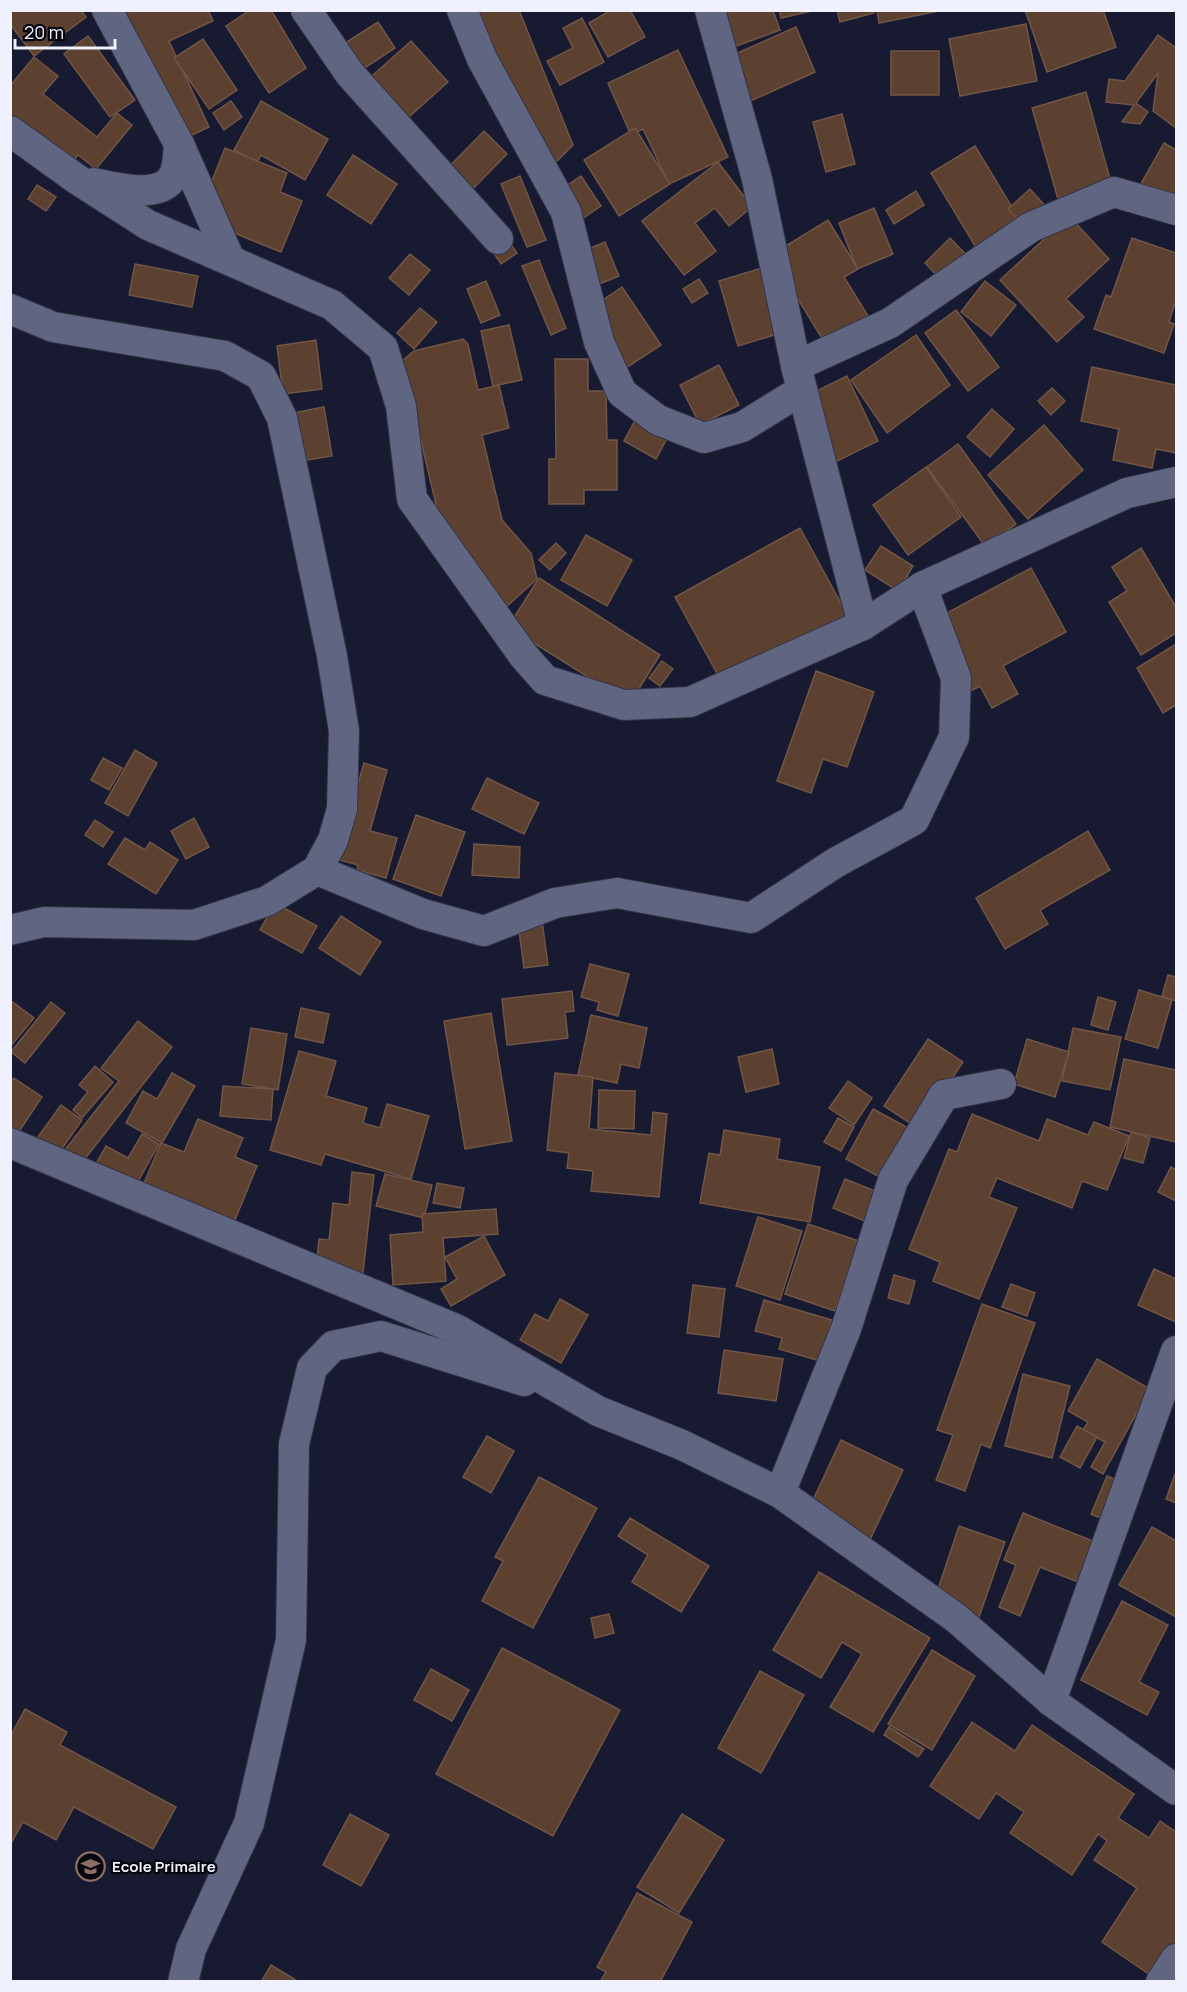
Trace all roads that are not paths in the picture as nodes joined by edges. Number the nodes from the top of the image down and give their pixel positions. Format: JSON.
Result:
{"nodes":[{"id":1,"x":107,"y":10,"type":"edge"},
{"id":2,"x":306,"y":10,"type":"edge"},
{"id":3,"x":462,"y":10,"type":"edge"},
{"id":4,"x":710,"y":10,"type":"edge"},
{"id":5,"x":10,"y":131,"type":"edge"},
{"id":6,"x":179,"y":144,"type":"junction"},
{"id":7,"x":78,"y":180,"type":"junction"},
{"id":8,"x":1176,"y":210,"type":"edge"},
{"id":9,"x":498,"y":239,"type":"dead end"},
{"id":10,"x":230,"y":260,"type":"junction"},
{"id":11,"x":10,"y":309,"type":"edge"},
{"id":12,"x":799,"y":378,"type":"junction"},
{"id":13,"x":1176,"y":482,"type":"edge"},
{"id":14,"x":922,"y":587,"type":"junction"},
{"id":15,"x":863,"y":625,"type":"junction"},
{"id":16,"x":317,"y":870,"type":"junction"},
{"id":17,"x":10,"y":930,"type":"edge"},
{"id":18,"x":1001,"y":1084,"type":"dead end"},
{"id":19,"x":10,"y":1143,"type":"edge"},
{"id":20,"x":1176,"y":1351,"type":"edge"},
{"id":21,"x":573,"y":1396,"type":"junction"},
{"id":22,"x":780,"y":1493,"type":"junction"},
{"id":23,"x":1051,"y":1701,"type":"junction"},
{"id":24,"x":1176,"y":1790,"type":"edge"},
{"id":25,"x":1176,"y":1959,"type":"edge"},
{"id":26,"x":183,"y":1982,"type":"edge"},
{"id":27,"x":1161,"y":1982,"type":"edge"}],
"edges":[{"from":1,"to":6,"type":"street"},
{"from":2,"to":9,"type":"street"},
{"from":3,"to":12,"type":"street"},
{"from":4,"to":12,"type":"street"},
{"from":5,"to":7,"type":"street"},
{"from":6,"to":7,"type":"street"},
{"from":6,"to":10,"type":"street"},
{"from":7,"to":10,"type":"street"},
{"from":8,"to":12,"type":"street"},
{"from":10,"to":15,"type":"street"},
{"from":11,"to":16,"type":"street"},
{"from":12,"to":15,"type":"street"},
{"from":13,"to":14,"type":"street"},
{"from":14,"to":15,"type":"street"},
{"from":14,"to":16,"type":"street"},
{"from":16,"to":17,"type":"street"},
{"from":18,"to":22,"type":"street"},
{"from":19,"to":21,"type":"street"},
{"from":20,"to":23,"type":"street"},
{"from":21,"to":22,"type":"street"},
{"from":21,"to":26,"type":"street"},
{"from":22,"to":23,"type":"street"},
{"from":23,"to":24,"type":"street"},
{"from":25,"to":27,"type":"street"}]}
